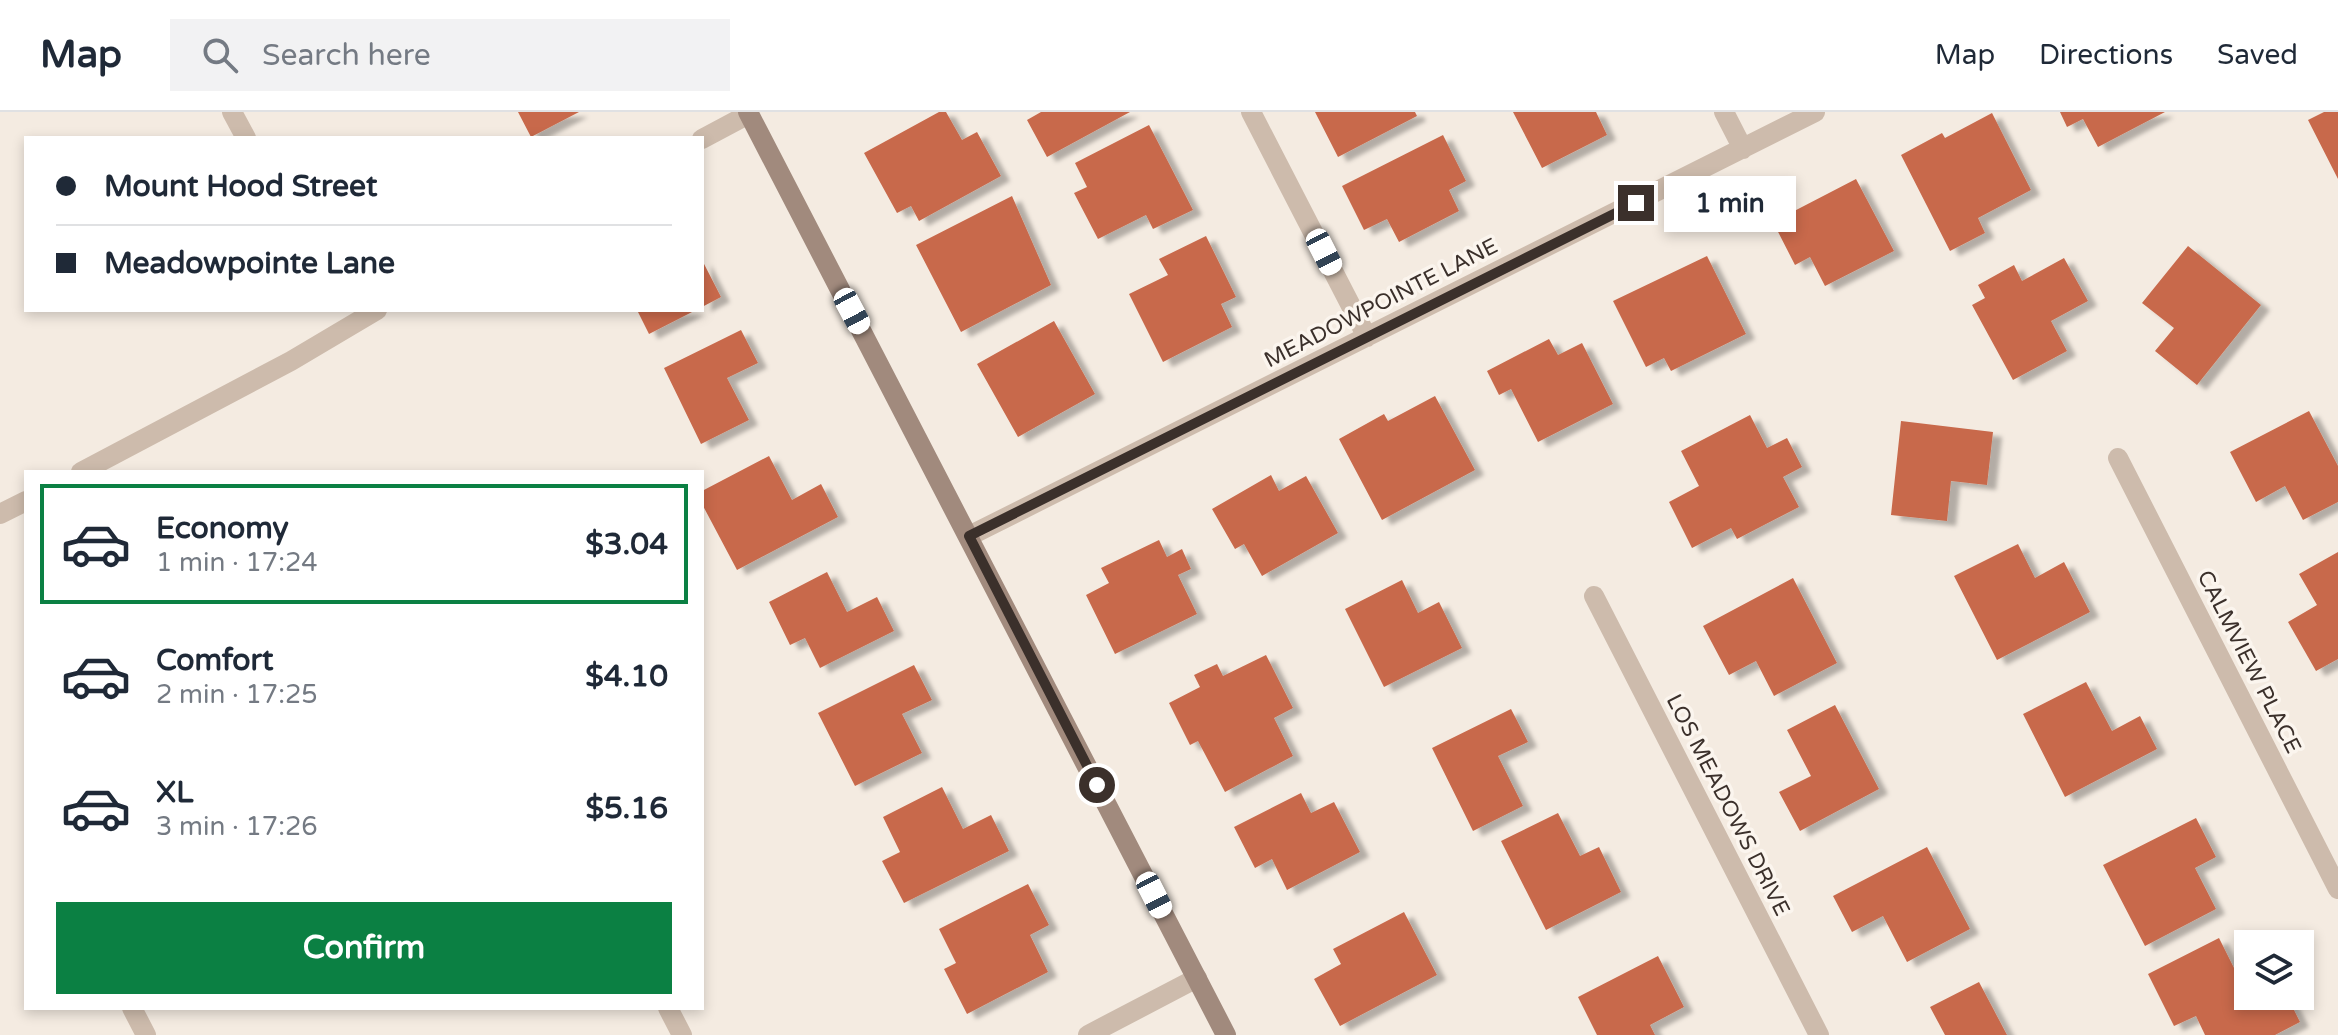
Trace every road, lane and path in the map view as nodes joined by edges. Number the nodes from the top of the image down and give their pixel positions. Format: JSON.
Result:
{"nodes":[{"id":1,"x":232,"y":112,"type":"edge"},
{"id":2,"x":1251,"y":112,"type":"edge"},
{"id":3,"x":1724,"y":112,"type":"edge"},
{"id":4,"x":1815,"y":112,"type":"edge"},
{"id":5,"x":748,"y":113,"type":"edge"},
{"id":6,"x":245,"y":136,"type":"edge"},
{"id":7,"x":704,"y":138,"type":"edge"},
{"id":8,"x":1743,"y":149,"type":"junction"},
{"id":9,"x":368,"y":312,"type":"edge"},
{"id":10,"x":342,"y":318,"type":"edge"},
{"id":11,"x":1367,"y":337,"type":"junction"},
{"id":12,"x":2118,"y":458,"type":"dead end"},
{"id":13,"x":85,"y":470,"type":"edge"},
{"id":14,"x":24,"y":502,"type":"edge"},
{"id":15,"x":0,"y":514,"type":"edge"},
{"id":16,"x":969,"y":536,"type":"junction"},
{"id":17,"x":1594,"y":596,"type":"dead end"},
{"id":18,"x":2338,"y":889,"type":"edge"},
{"id":19,"x":1197,"y":978,"type":"junction"},
{"id":20,"x":133,"y":1010,"type":"edge"},
{"id":21,"x":669,"y":1010,"type":"edge"},
{"id":22,"x":146,"y":1035,"type":"edge"},
{"id":23,"x":682,"y":1035,"type":"edge"},
{"id":24,"x":1088,"y":1035,"type":"edge"},
{"id":25,"x":1226,"y":1035,"type":"edge"},
{"id":26,"x":1819,"y":1035,"type":"edge"}],
"edges":[{"from":1,"to":6,"type":"street"},
{"from":2,"to":11,"type":"street"},
{"from":3,"to":8,"type":"street"},
{"from":4,"to":8,"type":"street","name":"MEADOWPOINTE LANE"},
{"from":5,"to":7,"type":"street"},
{"from":5,"to":16,"type":"street"},
{"from":8,"to":11,"type":"street","name":"MEADOWPOINTE LANE"},
{"from":9,"to":10,"type":"street"},
{"from":10,"to":13,"type":"street"},
{"from":11,"to":16,"type":"street","name":"MEADOWPOINTE LANE"},
{"from":12,"to":18,"type":"street","name":"CALMVIEW PLACE"},
{"from":14,"to":15,"type":"street"},
{"from":16,"to":19,"type":"street"},
{"from":17,"to":26,"type":"street","name":"LOS MEADOWS DRIVE"},
{"from":19,"to":24,"type":"street"},
{"from":19,"to":25,"type":"street"},
{"from":20,"to":22,"type":"street"},
{"from":21,"to":23,"type":"street"}]}
